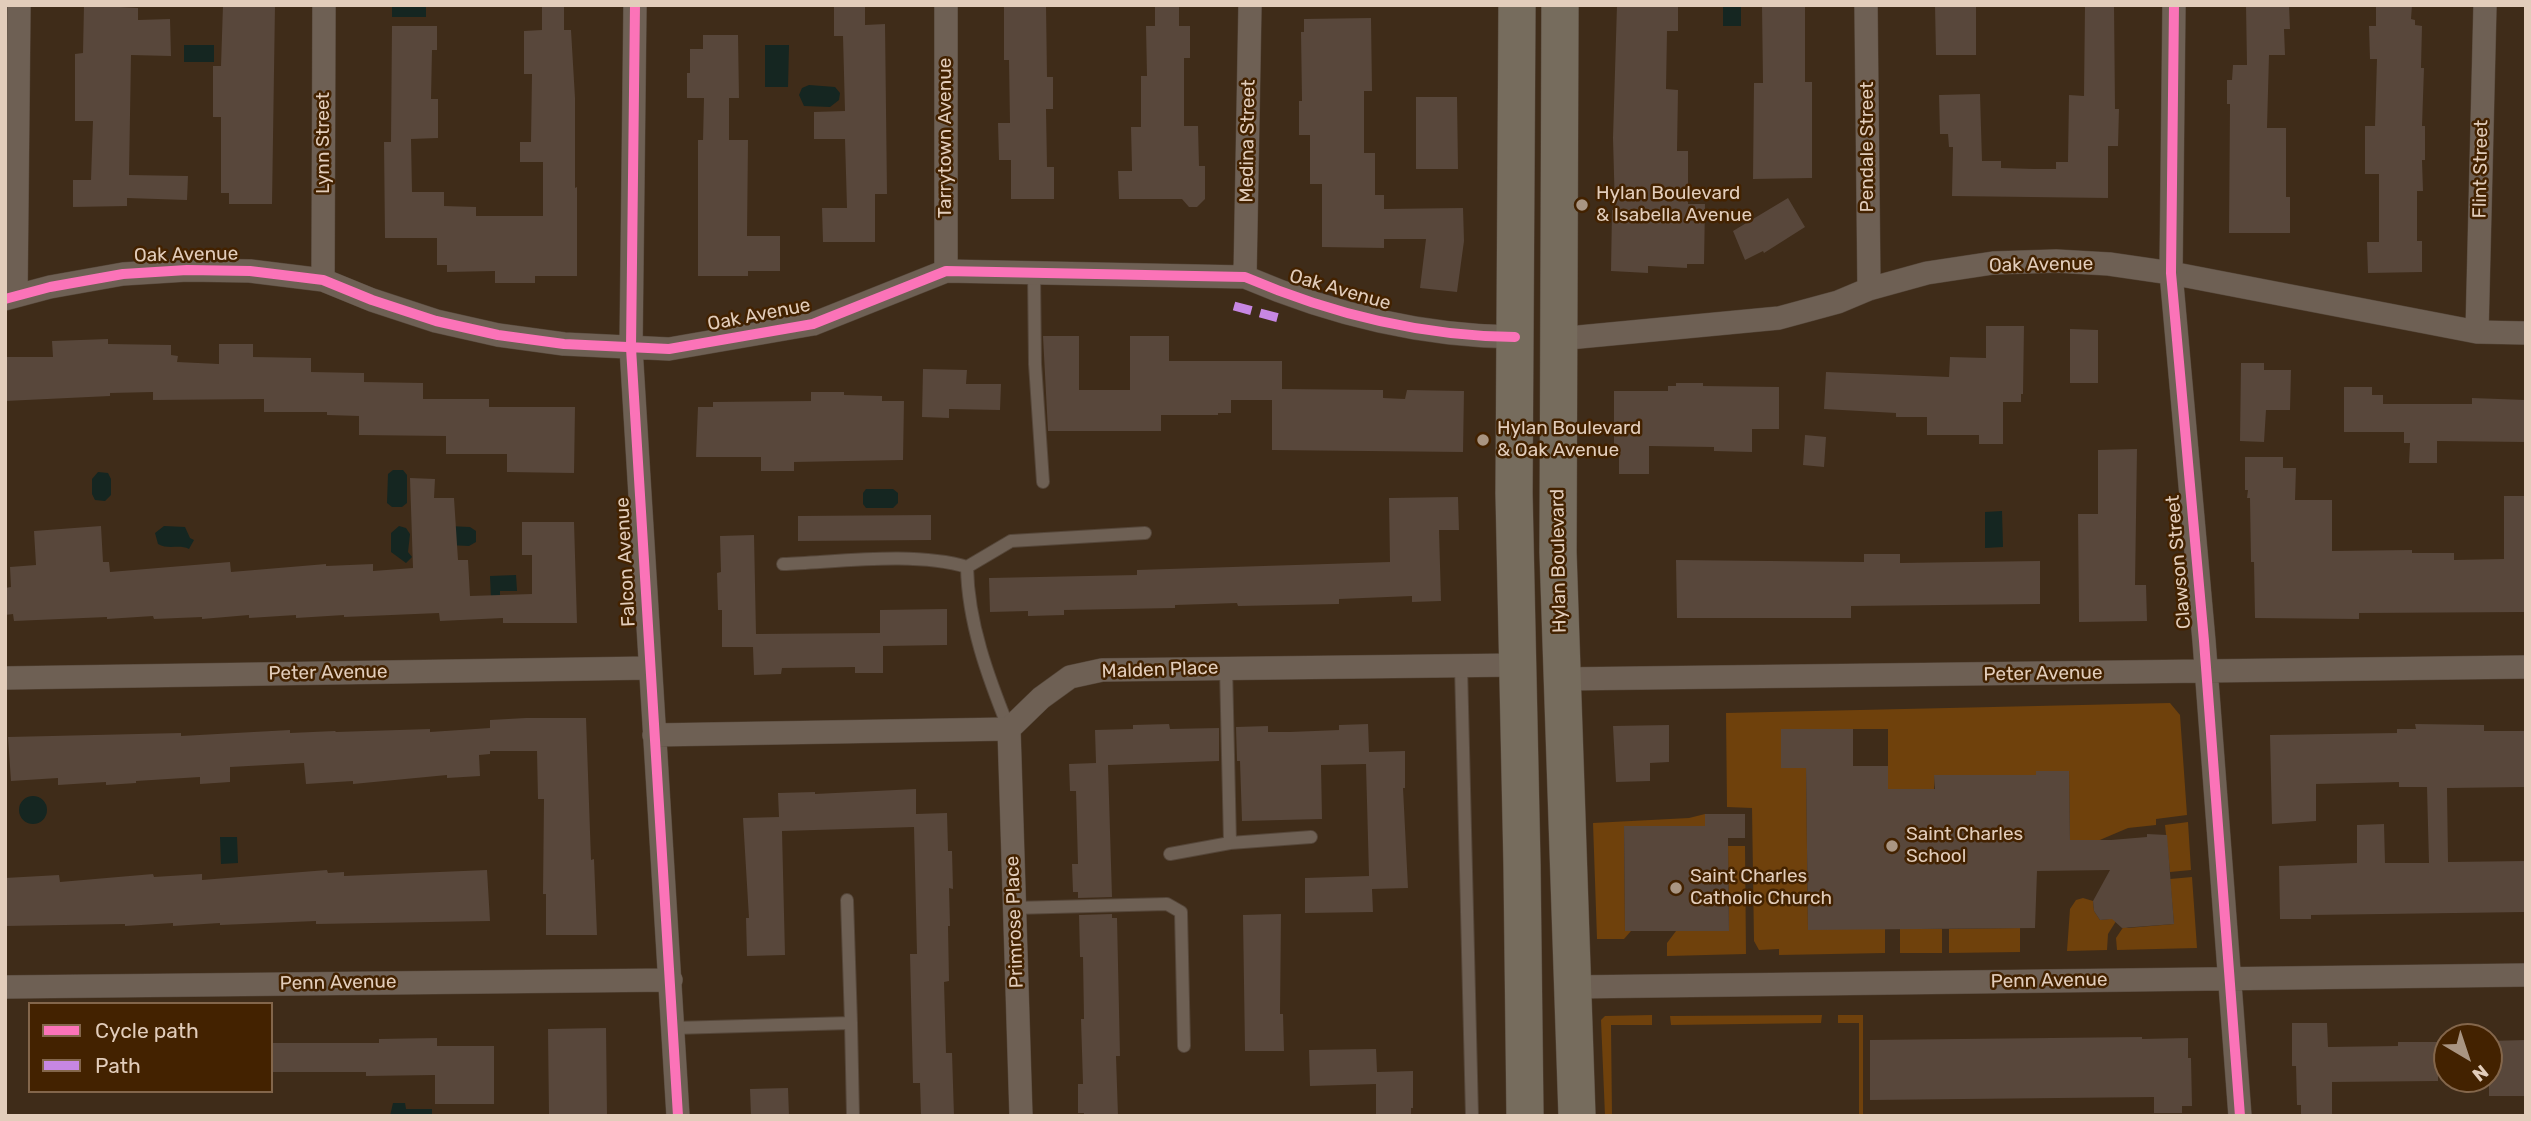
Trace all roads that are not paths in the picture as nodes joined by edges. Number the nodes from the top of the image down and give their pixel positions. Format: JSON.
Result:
{"nodes":[{"id":1,"x":19,"y":5,"type":"edge"},
{"id":2,"x":324,"y":5,"type":"edge"},
{"id":3,"x":635,"y":5,"type":"edge"},
{"id":4,"x":946,"y":5,"type":"edge"},
{"id":5,"x":1250,"y":5,"type":"edge"},
{"id":6,"x":1517,"y":5,"type":"edge"},
{"id":7,"x":1560,"y":5,"type":"edge"},
{"id":8,"x":1867,"y":5,"type":"edge"},
{"id":9,"x":2174,"y":5,"type":"edge"},
{"id":10,"x":2485,"y":5,"type":"edge"},
{"id":11,"x":946,"y":271,"type":"junction"},
{"id":12,"x":2171,"y":273,"type":"junction"},
{"id":13,"x":1034,"y":274,"type":"junction"},
{"id":14,"x":1245,"y":277,"type":"junction"},
{"id":15,"x":323,"y":280,"type":"junction"},
{"id":16,"x":1869,"y":289,"type":"junction"},
{"id":17,"x":11,"y":297,"type":"edge"},
{"id":18,"x":2477,"y":332,"type":"junction"},
{"id":19,"x":2526,"y":333,"type":"edge"},
{"id":20,"x":1515,"y":337,"type":"junction"},
{"id":21,"x":1558,"y":339,"type":"junction"},
{"id":22,"x":631,"y":348,"type":"junction"},
{"id":23,"x":1043,"y":482,"type":"dead end"},
{"id":24,"x":1145,"y":533,"type":"dead end"},
{"id":25,"x":783,"y":564,"type":"dead end"},
{"id":26,"x":967,"y":567,"type":"junction"},
{"id":27,"x":1518,"y":665,"type":"junction"},
{"id":28,"x":1461,"y":666,"type":"junction"},
{"id":29,"x":1226,"y":667,"type":"junction"},
{"id":30,"x":2526,"y":667,"type":"edge"},
{"id":31,"x":650,"y":668,"type":"junction"},
{"id":32,"x":2207,"y":671,"type":"junction"},
{"id":33,"x":5,"y":678,"type":"edge"},
{"id":34,"x":1561,"y":679,"type":"junction"},
{"id":35,"x":1009,"y":729,"type":"junction"},
{"id":36,"x":654,"y":735,"type":"junction"},
{"id":37,"x":1311,"y":837,"type":"dead end"},
{"id":38,"x":1230,"y":843,"type":"junction"},
{"id":39,"x":1170,"y":854,"type":"dead end"},
{"id":40,"x":848,"y":900,"type":"dead end"},
{"id":41,"x":1014,"y":908,"type":"junction"},
{"id":42,"x":2526,"y":975,"type":"edge"},
{"id":43,"x":2230,"y":978,"type":"junction"},
{"id":44,"x":671,"y":980,"type":"junction"},
{"id":45,"x":1572,"y":986,"type":"junction"},
{"id":46,"x":5,"y":987,"type":"edge"},
{"id":47,"x":850,"y":1023,"type":"junction"},
{"id":48,"x":674,"y":1028,"type":"junction"},
{"id":49,"x":1184,"y":1046,"type":"dead end"},
{"id":50,"x":678,"y":1116,"type":"edge"},
{"id":51,"x":853,"y":1116,"type":"edge"},
{"id":52,"x":1021,"y":1116,"type":"edge"},
{"id":53,"x":1472,"y":1116,"type":"edge"},
{"id":54,"x":1525,"y":1116,"type":"edge"},
{"id":55,"x":1577,"y":1116,"type":"edge"},
{"id":56,"x":2240,"y":1116,"type":"edge"}],
"edges":[{"from":1,"to":17,"type":"street"},
{"from":2,"to":15,"type":"street","name":"Lynn Street"},
{"from":3,"to":22,"type":"street","name":"Falcon Avenue"},
{"from":4,"to":11,"type":"street","name":"Tarrytown Avenue"},
{"from":5,"to":14,"type":"street","name":"Medina Street"},
{"from":6,"to":20,"type":"main road"},
{"from":7,"to":21,"type":"main road","name":"Hylan Boulevard"},
{"from":8,"to":16,"type":"street","name":"Pendale Street"},
{"from":9,"to":12,"type":"street","name":"Clawson Street"},
{"from":10,"to":18,"type":"street","name":"Flint Street"},
{"from":11,"to":13,"type":"street","name":"Oak Avenue"},
{"from":11,"to":22,"type":"street","name":"Oak Avenue"},
{"from":12,"to":16,"type":"street","name":"Oak Avenue"},
{"from":12,"to":18,"type":"street","name":"Oak Avenue"},
{"from":12,"to":32,"type":"street","name":"Clawson Street"},
{"from":13,"to":14,"type":"street","name":"Oak Avenue"},
{"from":13,"to":23,"type":"lane"},
{"from":14,"to":20,"type":"street","name":"Oak Avenue"},
{"from":15,"to":17,"type":"street","name":"Oak Avenue"},
{"from":15,"to":22,"type":"street","name":"Oak Avenue"},
{"from":16,"to":21,"type":"street","name":"Oak Avenue"},
{"from":18,"to":19,"type":"street","name":"Oak Avenue"},
{"from":20,"to":27,"type":"main road"},
{"from":21,"to":34,"type":"main road","name":"Hylan Boulevard"},
{"from":22,"to":31,"type":"street","name":"Falcon Avenue"},
{"from":24,"to":26,"type":"lane"},
{"from":25,"to":26,"type":"lane"},
{"from":26,"to":35,"type":"lane"},
{"from":27,"to":28,"type":"street","name":"Malden Place"},
{"from":27,"to":54,"type":"main road"},
{"from":28,"to":29,"type":"street","name":"Malden Place"},
{"from":28,"to":53,"type":"lane"},
{"from":29,"to":35,"type":"street","name":"Malden Place"},
{"from":29,"to":38,"type":"lane"},
{"from":30,"to":32,"type":"street","name":"Peter Avenue"},
{"from":31,"to":33,"type":"street","name":"Peter Avenue"},
{"from":31,"to":36,"type":"street","name":"Falcon Avenue"},
{"from":32,"to":34,"type":"street","name":"Peter Avenue"},
{"from":32,"to":43,"type":"street","name":"Clawson Street"},
{"from":34,"to":45,"type":"main road","name":"Hylan Boulevard"},
{"from":35,"to":36,"type":"street"},
{"from":35,"to":41,"type":"street","name":"Primrose Place"},
{"from":36,"to":44,"type":"street","name":"Falcon Avenue"},
{"from":37,"to":38,"type":"lane"},
{"from":38,"to":39,"type":"lane"},
{"from":40,"to":47,"type":"lane"},
{"from":41,"to":49,"type":"lane"},
{"from":41,"to":52,"type":"street","name":"Primrose Place"},
{"from":42,"to":43,"type":"street","name":"Penn Avenue"},
{"from":43,"to":45,"type":"street","name":"Penn Avenue"},
{"from":43,"to":56,"type":"street","name":"Clawson Street"},
{"from":44,"to":46,"type":"street","name":"Penn Avenue"},
{"from":44,"to":48,"type":"street","name":"Falcon Avenue"},
{"from":45,"to":55,"type":"main road","name":"Hylan Boulevard"},
{"from":47,"to":48,"type":"lane"},
{"from":47,"to":51,"type":"lane"},
{"from":48,"to":50,"type":"street","name":"Falcon Avenue"}]}
